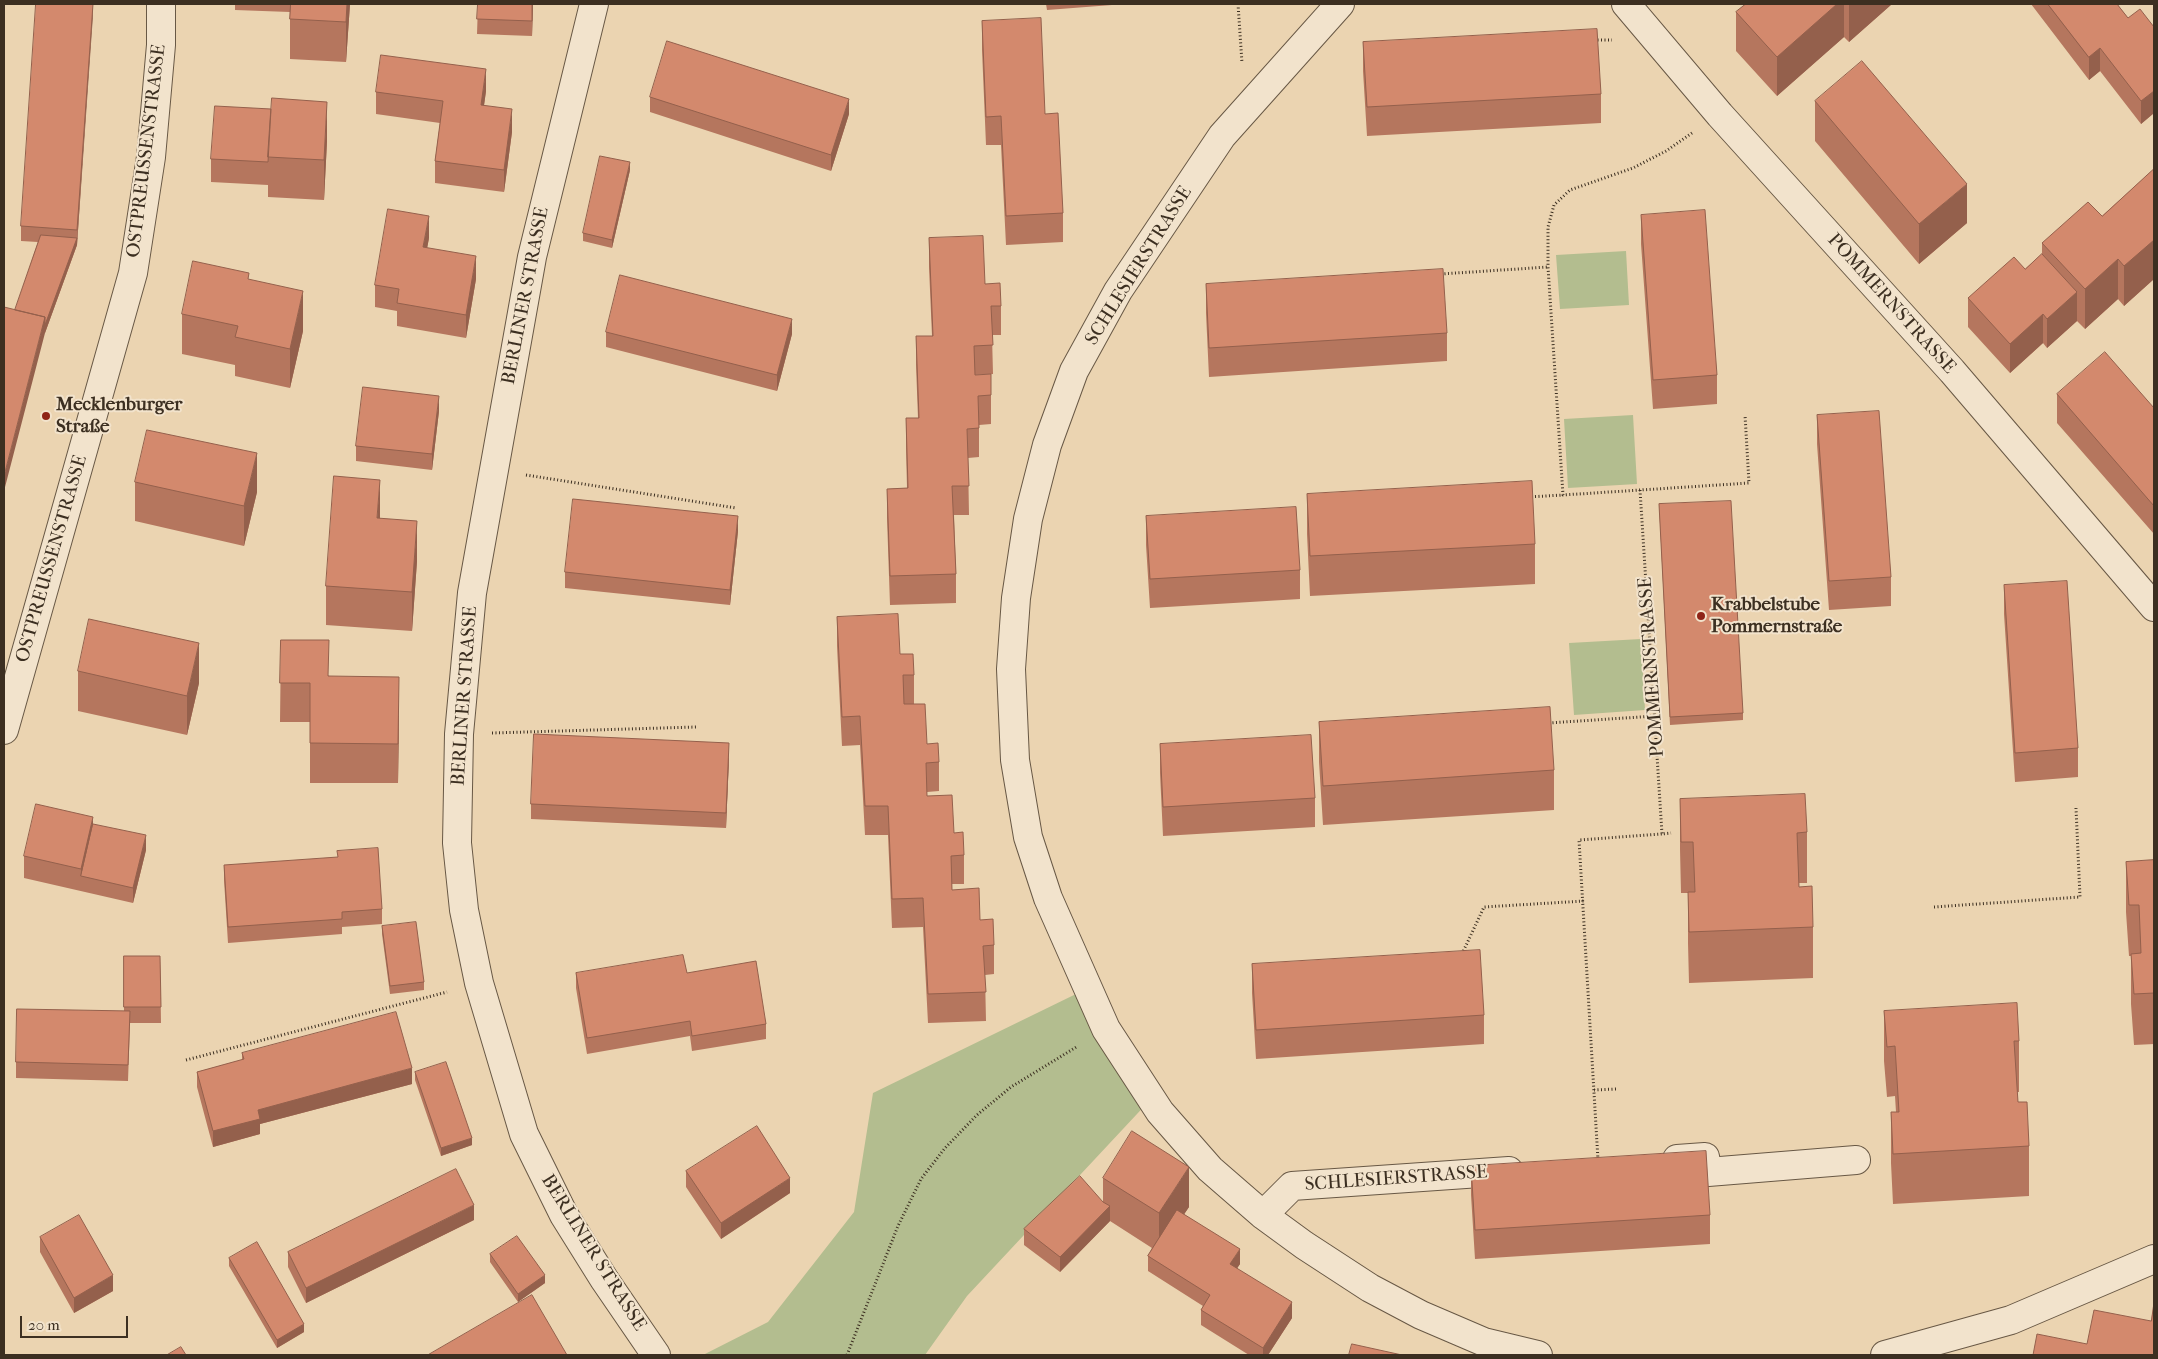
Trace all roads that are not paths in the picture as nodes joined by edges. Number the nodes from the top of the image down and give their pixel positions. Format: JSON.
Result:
{"nodes":[{"id":1,"x":161,"y":4,"type":"edge"},
{"id":2,"x":594,"y":4,"type":"edge"},
{"id":3,"x":1340,"y":4,"type":"edge"},
{"id":4,"x":1626,"y":4,"type":"edge"},
{"id":5,"x":2154,"y":607,"type":"edge"},
{"id":6,"x":4,"y":730,"type":"edge"},
{"id":7,"x":1656,"y":1160,"type":"edge"},
{"id":8,"x":1856,"y":1160,"type":"dead end"},
{"id":9,"x":1529,"y":1170,"type":"edge"},
{"id":10,"x":1263,"y":1215,"type":"junction"},
{"id":11,"x":2154,"y":1259,"type":"edge"},
{"id":12,"x":656,"y":1355,"type":"edge"},
{"id":13,"x":1538,"y":1355,"type":"edge"},
{"id":14,"x":1885,"y":1355,"type":"edge"}],
"edges":[{"from":1,"to":6,"type":"street","name":"OSTPREUSSENSTRASSE"},
{"from":2,"to":12,"type":"street","name":"BERLINER STRASSE"},
{"from":3,"to":10,"type":"street","name":"SCHLESIERSTRASSE"},
{"from":4,"to":5,"type":"street","name":"POMMERNSTRASSE"},
{"from":7,"to":8,"type":"street"},
{"from":9,"to":10,"type":"street","name":"SCHLESIERSTRASSE"},
{"from":10,"to":13,"type":"street","name":"SCHLESIERSTRASSE"},
{"from":11,"to":14,"type":"street"}]}
